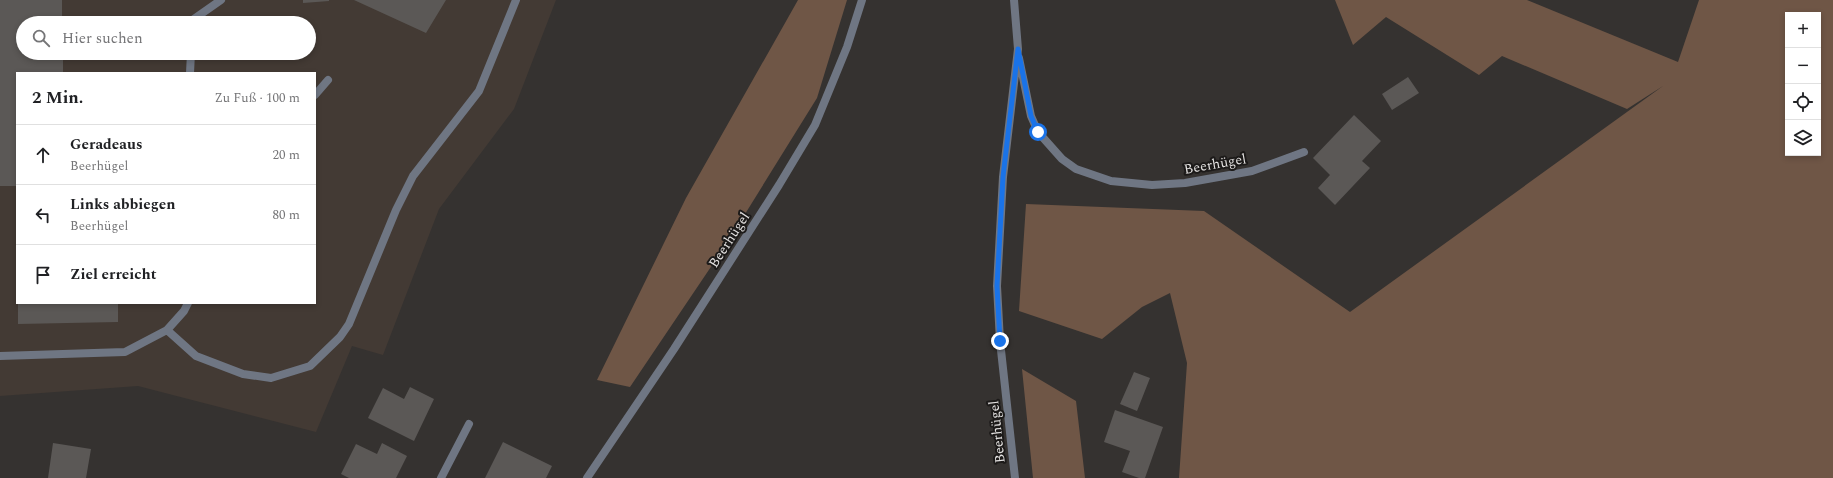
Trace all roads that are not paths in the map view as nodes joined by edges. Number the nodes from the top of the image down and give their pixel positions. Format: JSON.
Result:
{"nodes":[{"id":1,"x":221,"y":0,"type":"edge"},
{"id":2,"x":516,"y":0,"type":"edge"},
{"id":3,"x":862,"y":0,"type":"edge"},
{"id":4,"x":1014,"y":0,"type":"edge"},
{"id":5,"x":198,"y":16,"type":"edge"},
{"id":6,"x":1018,"y":49,"type":"junction"},
{"id":7,"x":190,"y":60,"type":"edge"},
{"id":8,"x":190,"y":72,"type":"edge"},
{"id":9,"x":328,"y":80,"type":"dead end"},
{"id":10,"x":316,"y":93,"type":"edge"},
{"id":11,"x":1304,"y":152,"type":"dead end"},
{"id":12,"x":188,"y":304,"type":"edge"},
{"id":13,"x":167,"y":330,"type":"junction"},
{"id":14,"x":0,"y":356,"type":"edge"},
{"id":15,"x":469,"y":424,"type":"dead end"},
{"id":16,"x":441,"y":478,"type":"edge"},
{"id":17,"x":587,"y":478,"type":"edge"},
{"id":18,"x":1015,"y":478,"type":"edge"}],
"edges":[{"from":1,"to":5,"type":"street"},
{"from":2,"to":13,"type":"street"},
{"from":3,"to":17,"type":"street","name":"Beerhügel"},
{"from":4,"to":6,"type":"street","name":"Beerhügel"},
{"from":6,"to":11,"type":"street","name":"Beerhügel"},
{"from":6,"to":18,"type":"street","name":"Beerhügel"},
{"from":7,"to":8,"type":"street"},
{"from":9,"to":10,"type":"street"},
{"from":12,"to":13,"type":"street"},
{"from":13,"to":14,"type":"street"},
{"from":15,"to":16,"type":"street"}]}
